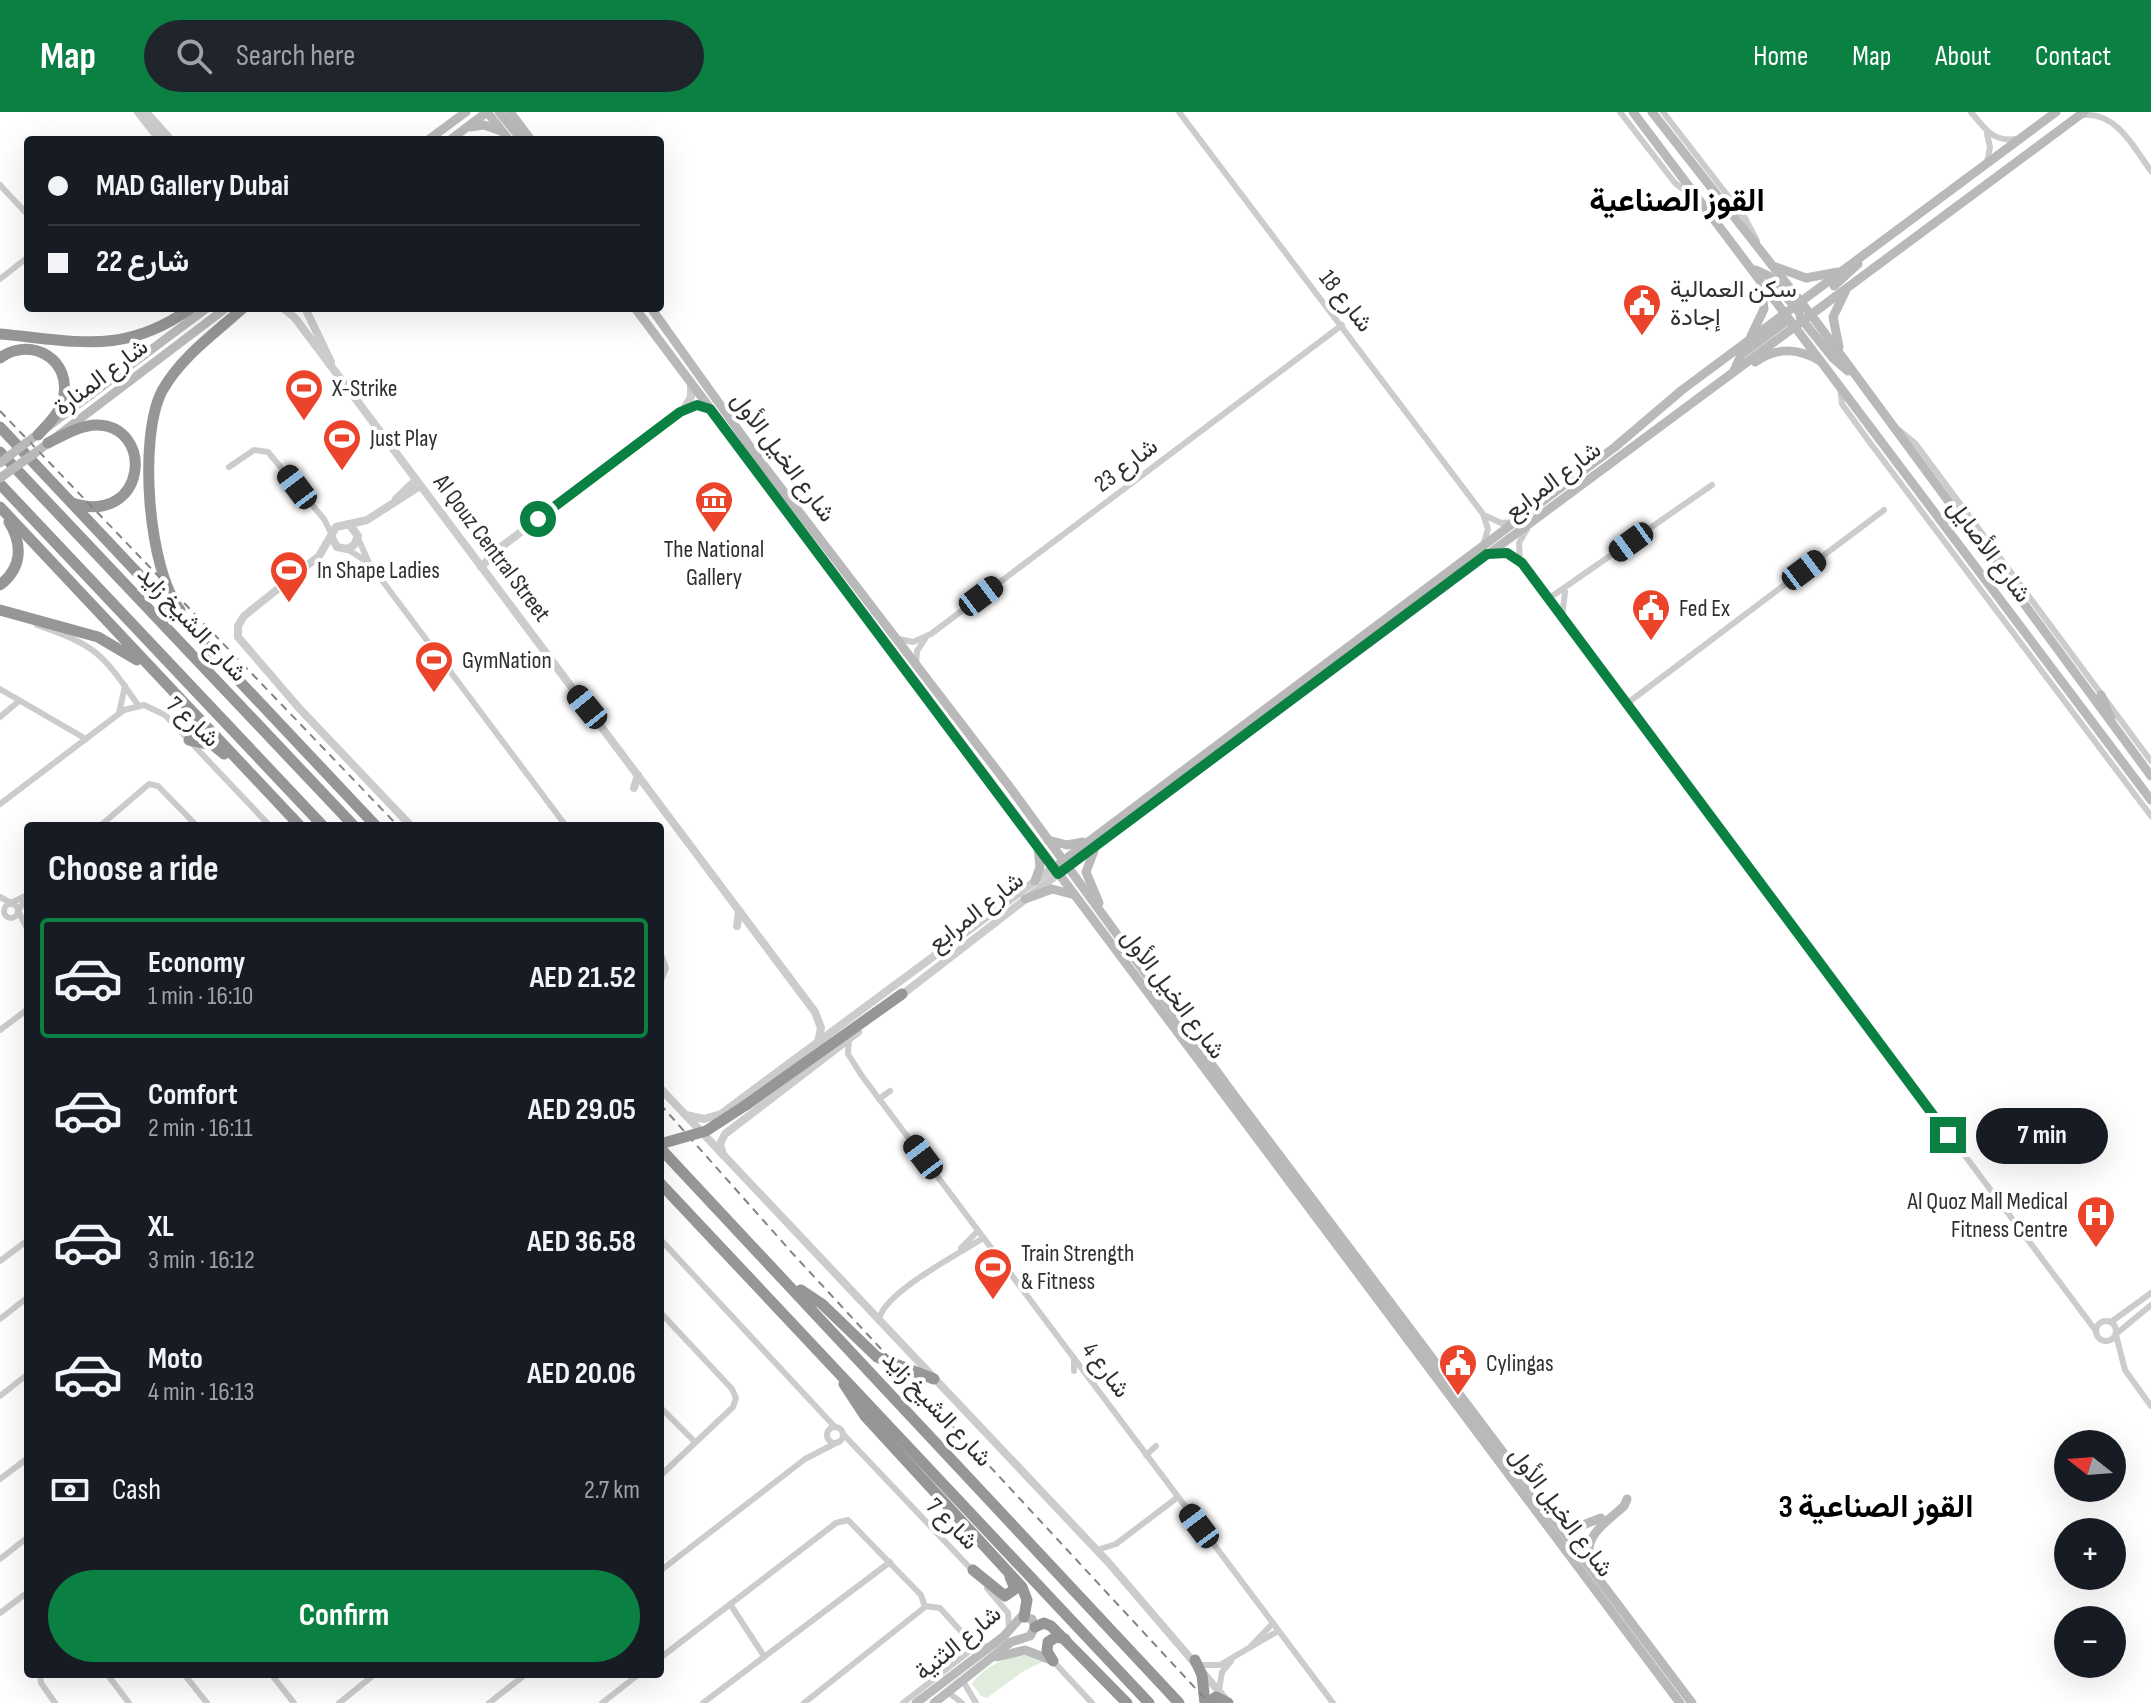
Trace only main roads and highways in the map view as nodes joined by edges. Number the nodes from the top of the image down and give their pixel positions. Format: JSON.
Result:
{"nodes":[{"id":1,"x":451,"y":112,"type":"edge"},
{"id":2,"x":466,"y":112,"type":"edge"},
{"id":3,"x":487,"y":112,"type":"edge"},
{"id":4,"x":499,"y":112,"type":"edge"},
{"id":5,"x":510,"y":112,"type":"edge"},
{"id":6,"x":1633,"y":112,"type":"edge"},
{"id":7,"x":1652,"y":112,"type":"edge"},
{"id":8,"x":2056,"y":112,"type":"edge"},
{"id":9,"x":2080,"y":115,"type":"edge"},
{"id":10,"x":467,"y":128,"type":"junction"},
{"id":11,"x":501,"y":131,"type":"junction"},
{"id":12,"x":433,"y":136,"type":"edge"},
{"id":13,"x":433,"y":136,"type":"edge"},
{"id":14,"x":456,"y":136,"type":"edge"},
{"id":15,"x":505,"y":136,"type":"edge"},
{"id":16,"x":519,"y":136,"type":"edge"},
{"id":17,"x":528,"y":136,"type":"edge"},
{"id":18,"x":1861,"y":258,"type":"junction"},
{"id":19,"x":1772,"y":265,"type":"junction"},
{"id":20,"x":1845,"y":270,"type":"junction"},
{"id":21,"x":1757,"y":272,"type":"junction"},
{"id":22,"x":1853,"y":282,"type":"junction"},
{"id":23,"x":185,"y":312,"type":"edge"},
{"id":24,"x":202,"y":312,"type":"edge"},
{"id":25,"x":234,"y":312,"type":"edge"},
{"id":26,"x":235,"y":312,"type":"edge"},
{"id":27,"x":638,"y":312,"type":"edge"},
{"id":28,"x":654,"y":312,"type":"edge"},
{"id":29,"x":1798,"y":314,"type":"junction"},
{"id":30,"x":0,"y":334,"type":"edge"},
{"id":31,"x":1741,"y":345,"type":"junction"},
{"id":32,"x":0,"y":358,"type":"edge"},
{"id":33,"x":1826,"y":366,"type":"junction"},
{"id":34,"x":1734,"y":371,"type":"junction"},
{"id":35,"x":1854,"y":375,"type":"junction"},
{"id":36,"x":0,"y":427,"type":"edge"},
{"id":37,"x":43,"y":439,"type":"junction"},
{"id":38,"x":0,"y":452,"type":"edge"},
{"id":39,"x":0,"y":463,"type":"edge"},
{"id":40,"x":0,"y":481,"type":"edge"},
{"id":41,"x":71,"y":503,"type":"junction"},
{"id":42,"x":0,"y":507,"type":"edge"},
{"id":43,"x":1484,"y":551,"type":"junction"},
{"id":44,"x":0,"y":585,"type":"edge"},
{"id":45,"x":0,"y":610,"type":"edge"},
{"id":46,"x":223,"y":663,"type":"junction"},
{"id":47,"x":159,"y":677,"type":"junction"},
{"id":48,"x":2101,"y":695,"type":"road end"},
{"id":49,"x":2113,"y":726,"type":"junction"},
{"id":50,"x":189,"y":740,"type":"road end"},
{"id":51,"x":253,"y":776,"type":"junction"},
{"id":52,"x":2151,"y":776,"type":"edge"},
{"id":53,"x":344,"y":792,"type":"junction"},
{"id":54,"x":2151,"y":800,"type":"edge"},
{"id":55,"x":296,"y":822,"type":"edge"},
{"id":56,"x":319,"y":822,"type":"edge"},
{"id":57,"x":350,"y":822,"type":"edge"},
{"id":58,"x":372,"y":822,"type":"edge"},
{"id":59,"x":378,"y":822,"type":"edge"},
{"id":60,"x":1095,"y":841,"type":"junction"},
{"id":61,"x":1042,"y":842,"type":"junction"},
{"id":62,"x":1065,"y":864,"type":"junction"},
{"id":63,"x":1056,"y":870,"type":"junction"},
{"id":64,"x":1035,"y":881,"type":"road end"},
{"id":65,"x":1073,"y":895,"type":"junction"},
{"id":66,"x":1025,"y":899,"type":"road end"},
{"id":67,"x":1102,"y":914,"type":"junction"},
{"id":68,"x":902,"y":994,"type":"road end"},
{"id":69,"x":664,"y":1145,"type":"edge"},
{"id":70,"x":664,"y":1150,"type":"edge"},
{"id":71,"x":664,"y":1187,"type":"edge"},
{"id":72,"x":793,"y":1287,"type":"junction"},
{"id":73,"x":839,"y":1372,"type":"junction"},
{"id":74,"x":934,"y":1379,"type":"road end"},
{"id":75,"x":1627,"y":1499,"type":"dead end"},
{"id":76,"x":1601,"y":1518,"type":"dead end"},
{"id":77,"x":1554,"y":1520,"type":"junction"},
{"id":78,"x":973,"y":1570,"type":"road end"},
{"id":79,"x":1005,"y":1570,"type":"junction"},
{"id":80,"x":1597,"y":1577,"type":"junction"},
{"id":81,"x":1024,"y":1617,"type":"junction"},
{"id":82,"x":1035,"y":1627,"type":"junction"},
{"id":83,"x":1065,"y":1639,"type":"junction"},
{"id":84,"x":990,"y":1660,"type":"junction"},
{"id":85,"x":1053,"y":1661,"type":"joint"},
{"id":86,"x":1197,"y":1662,"type":"road end"},
{"id":87,"x":916,"y":1703,"type":"edge"},
{"id":88,"x":934,"y":1703,"type":"edge"},
{"id":89,"x":1127,"y":1703,"type":"edge"},
{"id":90,"x":1149,"y":1703,"type":"edge"},
{"id":91,"x":1179,"y":1703,"type":"edge"},
{"id":92,"x":1206,"y":1703,"type":"edge"},
{"id":93,"x":1228,"y":1703,"type":"edge"},
{"id":94,"x":1680,"y":1703,"type":"edge"},
{"id":95,"x":1692,"y":1703,"type":"edge"}],
"edges":[{"from":1,"to":12,"type":"main road"},
{"from":2,"to":13,"type":"main road"},
{"from":3,"to":10,"type":"main road"},
{"from":3,"to":11,"type":"main road"},
{"from":4,"to":16,"type":"main road"},
{"from":5,"to":17,"type":"main road"},
{"from":6,"to":21,"type":"main road","name":"شارع الأصايل"},
{"from":7,"to":19,"type":"main road","name":"شارع الأصايل"},
{"from":8,"to":18,"type":"main road","name":"شارع المرابع"},
{"from":9,"to":22,"type":"main road","name":"شارع المرابع"},
{"from":10,"to":11,"type":"main road"},
{"from":10,"to":14,"type":"main road"},
{"from":11,"to":15,"type":"main road"},
{"from":18,"to":20,"type":"main road","name":"شارع المرابع"},
{"from":18,"to":29,"type":"main road"},
{"from":19,"to":20,"type":"main road"},
{"from":19,"to":29,"type":"main road","name":"شارع الأصايل"},
{"from":20,"to":29,"type":"main road","name":"شارع المرابع"},
{"from":21,"to":29,"type":"main road","name":"شارع الأصايل"},
{"from":21,"to":31,"type":"main road"},
{"from":22,"to":29,"type":"main road","name":"شارع المرابع"},
{"from":22,"to":35,"type":"main road"},
{"from":23,"to":30,"type":"highway"},
{"from":24,"to":37,"type":"main road","name":"شارع المنارة"},
{"from":25,"to":37,"type":"main road","name":"شارع المنارة"},
{"from":26,"to":46,"type":"highway"},
{"from":27,"to":61,"type":"main road","name":"شارع الخيل الأول"},
{"from":28,"to":61,"type":"main road","name":"شارع الخيل الأول"},
{"from":29,"to":31,"type":"main road","name":"شارع المرابع"},
{"from":29,"to":33,"type":"main road","name":"شارع الأصايل"},
{"from":29,"to":34,"type":"main road","name":"شارع المرابع"},
{"from":29,"to":35,"type":"main road","name":"شارع الأصايل"},
{"from":31,"to":43,"type":"main road","name":"شارع المرابع"},
{"from":32,"to":37,"type":"highway"},
{"from":33,"to":34,"type":"main road"},
{"from":33,"to":54,"type":"main road","name":"شارع الأصايل"},
{"from":34,"to":43,"type":"main road","name":"شارع المرابع"},
{"from":35,"to":49,"type":"main road","name":"شارع الأصايل"},
{"from":36,"to":41,"type":"highway"},
{"from":37,"to":39,"type":"main road","name":"شارع المنارة","bridge":true},
{"from":37,"to":40,"type":"main road","name":"شارع المنارة","bridge":true},
{"from":37,"to":41,"type":"highway"},
{"from":38,"to":57,"type":"highway","name":"شارع الشيخ زايد"},
{"from":40,"to":56,"type":"highway","name":"شارع الشيخ زايد"},
{"from":41,"to":46,"type":"highway"},
{"from":42,"to":44,"type":"highway"},
{"from":42,"to":47,"type":"highway"},
{"from":43,"to":60,"type":"main road","name":"شارع المرابع"},
{"from":45,"to":47,"type":"highway"},
{"from":46,"to":53,"type":"highway"},
{"from":47,"to":51,"type":"highway"},
{"from":48,"to":49,"type":"main road"},
{"from":49,"to":52,"type":"main road","name":"شارع الأصايل"},
{"from":50,"to":51,"type":"highway"},
{"from":51,"to":55,"type":"highway"},
{"from":53,"to":58,"type":"highway"},
{"from":53,"to":59,"type":"highway"},
{"from":60,"to":61,"type":"main road"},
{"from":60,"to":62,"type":"main road","name":"شارع المرابع"},
{"from":60,"to":67,"type":"main road"},
{"from":61,"to":62,"type":"main road","name":"شارع الخيل الأول"},
{"from":61,"to":63,"type":"main road","name":"شارع الخيل الأول"},
{"from":61,"to":64,"type":"main road"},
{"from":62,"to":63,"type":"main road","name":"شارع المرابع"},
{"from":62,"to":67,"type":"main road","name":"شارع الخيل الأول"},
{"from":63,"to":65,"type":"main road","name":"شارع الخيل الأول"},
{"from":65,"to":66,"type":"main road"},
{"from":65,"to":94,"type":"main road","name":"شارع الخيل الأول"},
{"from":67,"to":77,"type":"main road","name":"شارع الخيل الأول"},
{"from":68,"to":69,"type":"highway","bridge":true},
{"from":70,"to":72,"type":"highway","name":"شارع الشيخ زايد"},
{"from":71,"to":73,"type":"highway","name":"شارع الشيخ زايد"},
{"from":72,"to":74,"type":"highway"},
{"from":72,"to":91,"type":"highway","name":"شارع الشيخ زايد"},
{"from":73,"to":79,"type":"highway"},
{"from":73,"to":90,"type":"highway","name":"شارع الشيخ زايد"},
{"from":75,"to":80,"type":"main road"},
{"from":76,"to":77,"type":"main road"},
{"from":77,"to":80,"type":"main road","name":"شارع الخيل الأول"},
{"from":78,"to":79,"type":"highway"},
{"from":79,"to":81,"type":"highway"},
{"from":80,"to":95,"type":"main road","name":"شارع الخيل الأول"},
{"from":81,"to":82,"type":"main road","name":"شارع الثنية"},
{"from":81,"to":87,"type":"main road","name":"شارع الثنية"},
{"from":82,"to":83,"type":"highway"},
{"from":82,"to":84,"type":"main road","name":"شارع الثنية"},
{"from":83,"to":85,"type":"highway"},
{"from":83,"to":89,"type":"highway"},
{"from":84,"to":85,"type":"main road"},
{"from":84,"to":88,"type":"main road","name":"شارع الثنية"},
{"from":86,"to":92,"type":"highway"},
{"from":92,"to":93,"type":"highway"}]}
